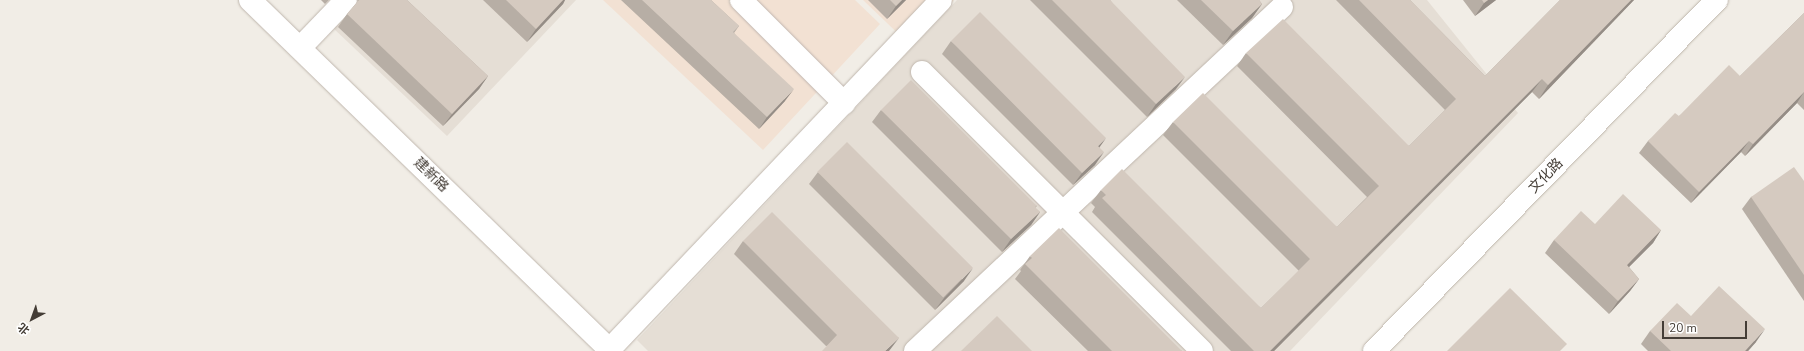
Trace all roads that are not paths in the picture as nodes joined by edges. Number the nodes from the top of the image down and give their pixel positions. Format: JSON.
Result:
{"nodes":[{"id":1,"x":250,"y":0,"type":"edge"},
{"id":2,"x":346,"y":0,"type":"edge"},
{"id":3,"x":741,"y":0,"type":"edge"},
{"id":4,"x":941,"y":0,"type":"edge"},
{"id":5,"x":1717,"y":0,"type":"edge"},
{"id":6,"x":1282,"y":7,"type":"dead end"},
{"id":7,"x":300,"y":48,"type":"junction"},
{"id":8,"x":922,"y":72,"type":"dead end"},
{"id":9,"x":844,"y":103,"type":"junction"},
{"id":10,"x":1064,"y":212,"type":"junction"},
{"id":11,"x":610,"y":350,"type":"edge"},
{"id":12,"x":915,"y":351,"type":"edge"},
{"id":13,"x":1202,"y":351,"type":"edge"},
{"id":14,"x":1374,"y":351,"type":"edge"}],
"edges":[{"from":1,"to":7,"type":"street","name":"建新路"},
{"from":2,"to":7,"type":"street"},
{"from":3,"to":9,"type":"street"},
{"from":4,"to":9,"type":"street"},
{"from":5,"to":14,"type":"street","name":"文化路"},
{"from":6,"to":10,"type":"street"},
{"from":7,"to":11,"type":"street","name":"建新路"},
{"from":8,"to":10,"type":"street"},
{"from":9,"to":11,"type":"street"},
{"from":10,"to":12,"type":"street"},
{"from":10,"to":13,"type":"street"}]}
